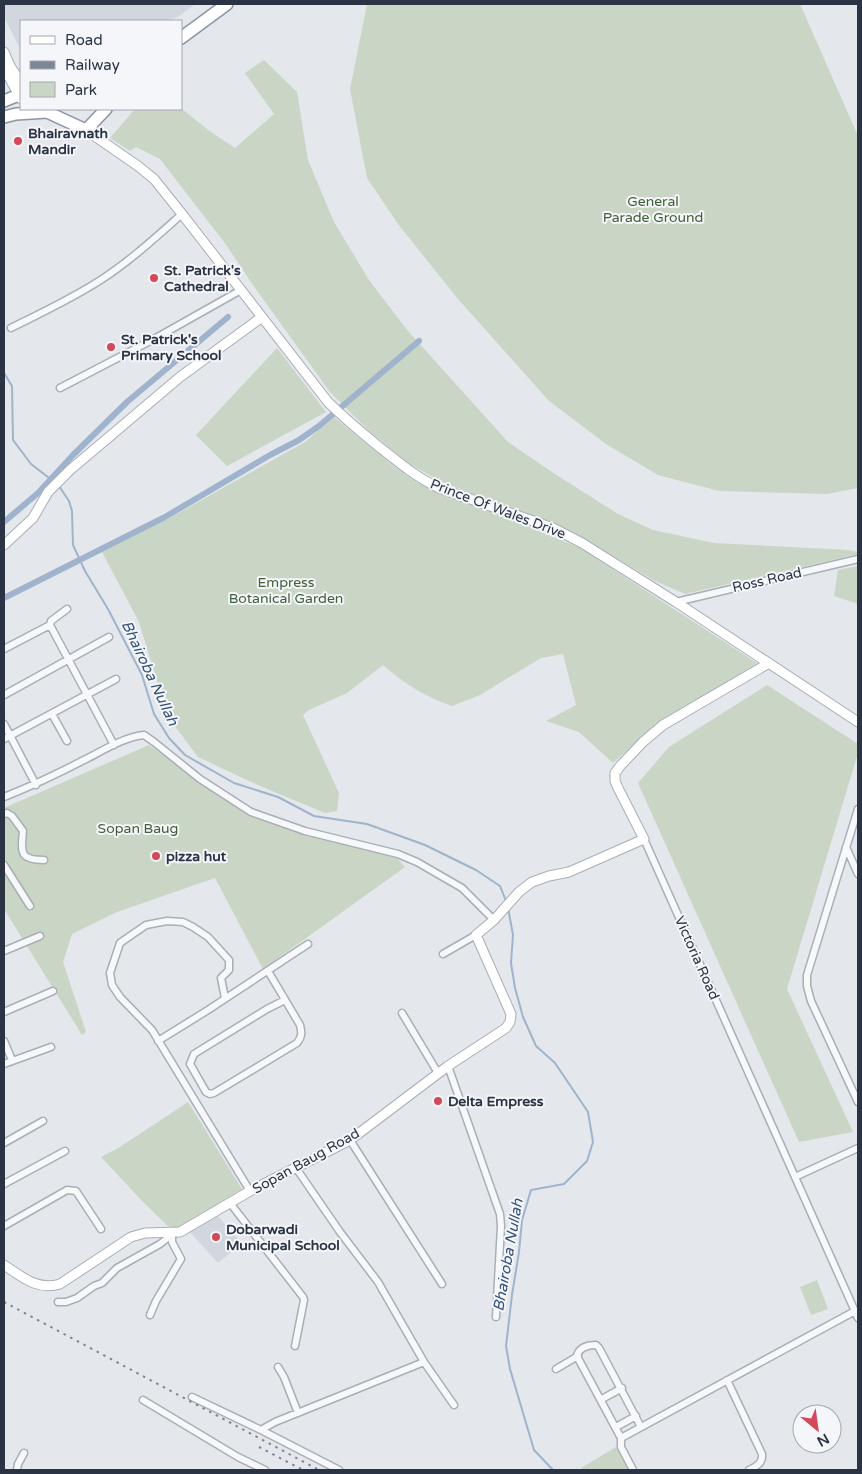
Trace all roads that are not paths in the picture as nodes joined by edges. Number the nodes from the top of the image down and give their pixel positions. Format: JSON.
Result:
{"nodes":[{"id":1,"x":215,"y":4,"type":"edge"},
{"id":2,"x":227,"y":4,"type":"edge"},
{"id":3,"x":182,"y":27,"type":"edge"},
{"id":4,"x":182,"y":37,"type":"edge"},
{"id":5,"x":4,"y":52,"type":"edge"},
{"id":6,"x":4,"y":68,"type":"edge"},
{"id":7,"x":20,"y":81,"type":"edge"},
{"id":8,"x":20,"y":96,"type":"edge"},
{"id":9,"x":4,"y":101,"type":"edge"},
{"id":10,"x":105,"y":110,"type":"edge"},
{"id":11,"x":31,"y":111,"type":"edge"},
{"id":12,"x":4,"y":117,"type":"edge"},
{"id":13,"x":86,"y":130,"type":"junction"},
{"id":14,"x":182,"y":214,"type":"junction"},
{"id":15,"x":242,"y":290,"type":"junction"},
{"id":16,"x":262,"y":317,"type":"junction"},
{"id":17,"x":11,"y":328,"type":"dead end"},
{"id":18,"x":60,"y":388,"type":"dead end"},
{"id":19,"x":4,"y":545,"type":"edge"},
{"id":20,"x":858,"y":559,"type":"edge"},
{"id":21,"x":676,"y":602,"type":"junction"},
{"id":22,"x":67,"y":609,"type":"dead end"},
{"id":23,"x":50,"y":626,"type":"junction"},
{"id":24,"x":109,"y":637,"type":"dead end"},
{"id":25,"x":4,"y":649,"type":"edge"},
{"id":26,"x":69,"y":659,"type":"junction"},
{"id":27,"x":769,"y":664,"type":"junction"},
{"id":28,"x":116,"y":679,"type":"dead end"},
{"id":29,"x":4,"y":695,"type":"edge"},
{"id":30,"x":87,"y":695,"type":"junction"},
{"id":31,"x":52,"y":714,"type":"junction"},
{"id":32,"x":858,"y":722,"type":"edge"},
{"id":33,"x":4,"y":724,"type":"edge"},
{"id":34,"x":7,"y":737,"type":"edge"},
{"id":35,"x":67,"y":741,"type":"dead end"},
{"id":36,"x":114,"y":745,"type":"junction"},
{"id":37,"x":36,"y":784,"type":"junction"},
{"id":38,"x":4,"y":797,"type":"edge"},
{"id":39,"x":858,"y":809,"type":"edge"},
{"id":40,"x":4,"y":814,"type":"edge"},
{"id":41,"x":644,"y":839,"type":"junction"},
{"id":42,"x":846,"y":847,"type":"junction"},
{"id":43,"x":44,"y":860,"type":"dead end"},
{"id":44,"x":4,"y":865,"type":"edge"},
{"id":45,"x":858,"y":874,"type":"edge"},
{"id":46,"x":30,"y":906,"type":"dead end"},
{"id":47,"x":497,"y":917,"type":"junction"},
{"id":48,"x":476,"y":935,"type":"junction"},
{"id":49,"x":40,"y":936,"type":"dead end"},
{"id":50,"x":308,"y":944,"type":"dead end"},
{"id":51,"x":4,"y":952,"type":"edge"},
{"id":52,"x":443,"y":954,"type":"dead end"},
{"id":53,"x":268,"y":971,"type":"junction"},
{"id":54,"x":53,"y":991,"type":"dead end"},
{"id":55,"x":225,"y":998,"type":"junction"},
{"id":56,"x":285,"y":1000,"type":"junction"},
{"id":57,"x":4,"y":1012,"type":"edge"},
{"id":58,"x":402,"y":1013,"type":"dead end"},
{"id":59,"x":158,"y":1040,"type":"junction"},
{"id":60,"x":4,"y":1041,"type":"edge"},
{"id":61,"x":51,"y":1047,"type":"dead end"},
{"id":62,"x":12,"y":1060,"type":"junction"},
{"id":63,"x":4,"y":1064,"type":"edge"},
{"id":64,"x":448,"y":1066,"type":"junction"},
{"id":65,"x":438,"y":1073,"type":"junction"},
{"id":66,"x":198,"y":1080,"type":"junction"},
{"id":67,"x":186,"y":1086,"type":"junction"},
{"id":68,"x":858,"y":1102,"type":"edge"},
{"id":69,"x":43,"y":1121,"type":"dead end"},
{"id":70,"x":350,"y":1140,"type":"junction"},
{"id":71,"x":4,"y":1143,"type":"edge"},
{"id":72,"x":858,"y":1148,"type":"edge"},
{"id":73,"x":65,"y":1151,"type":"dead end"},
{"id":74,"x":296,"y":1168,"type":"junction"},
{"id":75,"x":795,"y":1177,"type":"junction"},
{"id":76,"x":4,"y":1184,"type":"edge"},
{"id":77,"x":250,"y":1192,"type":"junction"},
{"id":78,"x":230,"y":1204,"type":"junction"},
{"id":79,"x":4,"y":1226,"type":"edge"},
{"id":80,"x":101,"y":1229,"type":"dead end"},
{"id":81,"x":173,"y":1234,"type":"junction"},
{"id":82,"x":4,"y":1265,"type":"edge"},
{"id":83,"x":442,"y":1284,"type":"dead end"},
{"id":84,"x":58,"y":1302,"type":"dead end"},
{"id":85,"x":855,"y":1311,"type":"junction"},
{"id":86,"x":150,"y":1315,"type":"dead end"},
{"id":87,"x":496,"y":1317,"type":"dead end"},
{"id":88,"x":858,"y":1318,"type":"edge"},
{"id":89,"x":296,"y":1346,"type":"dead end"},
{"id":90,"x":578,"y":1356,"type":"junction"},
{"id":91,"x":424,"y":1362,"type":"junction"},
{"id":92,"x":278,"y":1367,"type":"dead end"},
{"id":93,"x":556,"y":1368,"type":"dead end"},
{"id":94,"x":727,"y":1380,"type":"junction"},
{"id":95,"x":622,"y":1388,"type":"junction"},
{"id":96,"x":192,"y":1397,"type":"dead end"},
{"id":97,"x":602,"y":1399,"type":"junction"},
{"id":98,"x":143,"y":1400,"type":"dead end"},
{"id":99,"x":454,"y":1405,"type":"dead end"},
{"id":100,"x":298,"y":1413,"type":"junction"},
{"id":101,"x":636,"y":1416,"type":"junction"},
{"id":102,"x":616,"y":1426,"type":"junction"},
{"id":103,"x":641,"y":1427,"type":"junction"},
{"id":104,"x":261,"y":1430,"type":"junction"},
{"id":105,"x":622,"y":1438,"type":"junction"},
{"id":106,"x":24,"y":1453,"type":"dead end"},
{"id":107,"x":16,"y":1470,"type":"edge"},
{"id":108,"x":265,"y":1470,"type":"edge"},
{"id":109,"x":339,"y":1470,"type":"edge"},
{"id":110,"x":633,"y":1470,"type":"edge"},
{"id":111,"x":750,"y":1470,"type":"edge"}],
"edges":[{"from":1,"to":3,"type":"highway"},
{"from":2,"to":4,"type":"highway"},
{"from":5,"to":7,"type":"street"},
{"from":6,"to":8,"type":"street"},
{"from":8,"to":9,"type":"highway"},
{"from":10,"to":13,"type":"highway"},
{"from":11,"to":12,"type":"highway"},
{"from":11,"to":13,"type":"highway"},
{"from":13,"to":14,"type":"street","name":"Prince Of Wales Drive"},
{"from":14,"to":15,"type":"street","name":"Prince Of Wales Drive"},
{"from":14,"to":17,"type":"street"},
{"from":15,"to":16,"type":"street","name":"Prince Of Wales Drive"},
{"from":15,"to":18,"type":"street"},
{"from":16,"to":19,"type":"street"},
{"from":16,"to":21,"type":"street","name":"Prince Of Wales Drive"},
{"from":20,"to":21,"type":"street","name":"Ross Road"},
{"from":21,"to":27,"type":"street","name":"Prince Of Wales Drive"},
{"from":22,"to":23,"type":"street"},
{"from":23,"to":25,"type":"street"},
{"from":23,"to":26,"type":"street"},
{"from":24,"to":26,"type":"street"},
{"from":26,"to":29,"type":"street"},
{"from":26,"to":30,"type":"street"},
{"from":27,"to":32,"type":"street","name":"Prince Of Wales Drive"},
{"from":27,"to":41,"type":"street","name":"Victoria Road"},
{"from":28,"to":30,"type":"street"},
{"from":30,"to":31,"type":"street"},
{"from":30,"to":36,"type":"street"},
{"from":31,"to":34,"type":"street"},
{"from":31,"to":35,"type":"street"},
{"from":33,"to":34,"type":"street"},
{"from":34,"to":37,"type":"street"},
{"from":36,"to":37,"type":"street"},
{"from":36,"to":47,"type":"street"},
{"from":37,"to":38,"type":"street"},
{"from":39,"to":42,"type":"street"},
{"from":40,"to":43,"type":"street"},
{"from":41,"to":47,"type":"street"},
{"from":41,"to":75,"type":"street","name":"Victoria Road"},
{"from":42,"to":45,"type":"street"},
{"from":42,"to":68,"type":"street"},
{"from":44,"to":46,"type":"street"},
{"from":47,"to":48,"type":"street"},
{"from":48,"to":52,"type":"street"},
{"from":48,"to":64,"type":"street","name":"Sopan Baug Road"},
{"from":49,"to":51,"type":"street"},
{"from":50,"to":53,"type":"street"},
{"from":53,"to":55,"type":"street"},
{"from":53,"to":56,"type":"street"},
{"from":54,"to":57,"type":"street"},
{"from":55,"to":59,"type":"street"},
{"from":55,"to":59,"type":"street"},
{"from":56,"to":66,"type":"street"},
{"from":56,"to":66,"type":"street"},
{"from":58,"to":65,"type":"street"},
{"from":59,"to":67,"type":"street"},
{"from":60,"to":62,"type":"street"},
{"from":61,"to":62,"type":"street"},
{"from":62,"to":63,"type":"street"},
{"from":64,"to":65,"type":"street","name":"Sopan Baug Road"},
{"from":64,"to":87,"type":"street"},
{"from":65,"to":70,"type":"street","name":"Sopan Baug Road"},
{"from":66,"to":67,"type":"street"},
{"from":67,"to":77,"type":"street"},
{"from":69,"to":71,"type":"street"},
{"from":70,"to":74,"type":"street","name":"Sopan Baug Road"},
{"from":70,"to":83,"type":"street"},
{"from":72,"to":75,"type":"street"},
{"from":73,"to":76,"type":"street"},
{"from":74,"to":77,"type":"street","name":"Sopan Baug Road"},
{"from":74,"to":91,"type":"street"},
{"from":75,"to":85,"type":"street","name":"Victoria Road"},
{"from":77,"to":78,"type":"street","name":"Sopan Baug Road"},
{"from":78,"to":81,"type":"street","name":"Sopan Baug Road"},
{"from":78,"to":89,"type":"street"},
{"from":79,"to":80,"type":"street"},
{"from":81,"to":82,"type":"street","name":"Sopan Baug Road"},
{"from":81,"to":84,"type":"street"},
{"from":81,"to":86,"type":"street"},
{"from":85,"to":88,"type":"street","name":"Victoria Road"},
{"from":85,"to":94,"type":"street"},
{"from":90,"to":93,"type":"street"},
{"from":90,"to":95,"type":"street"},
{"from":90,"to":97,"type":"street"},
{"from":91,"to":99,"type":"street"},
{"from":91,"to":100,"type":"street"},
{"from":92,"to":100,"type":"street"},
{"from":94,"to":103,"type":"street"},
{"from":94,"to":111,"type":"street"},
{"from":95,"to":97,"type":"street"},
{"from":95,"to":101,"type":"street"},
{"from":96,"to":104,"type":"street"},
{"from":97,"to":102,"type":"street"},
{"from":98,"to":108,"type":"street"},
{"from":100,"to":104,"type":"street"},
{"from":101,"to":102,"type":"street"},
{"from":101,"to":103,"type":"street"},
{"from":102,"to":105,"type":"street"},
{"from":103,"to":105,"type":"street"},
{"from":104,"to":109,"type":"street"},
{"from":105,"to":110,"type":"street"},
{"from":106,"to":107,"type":"street"}]}
